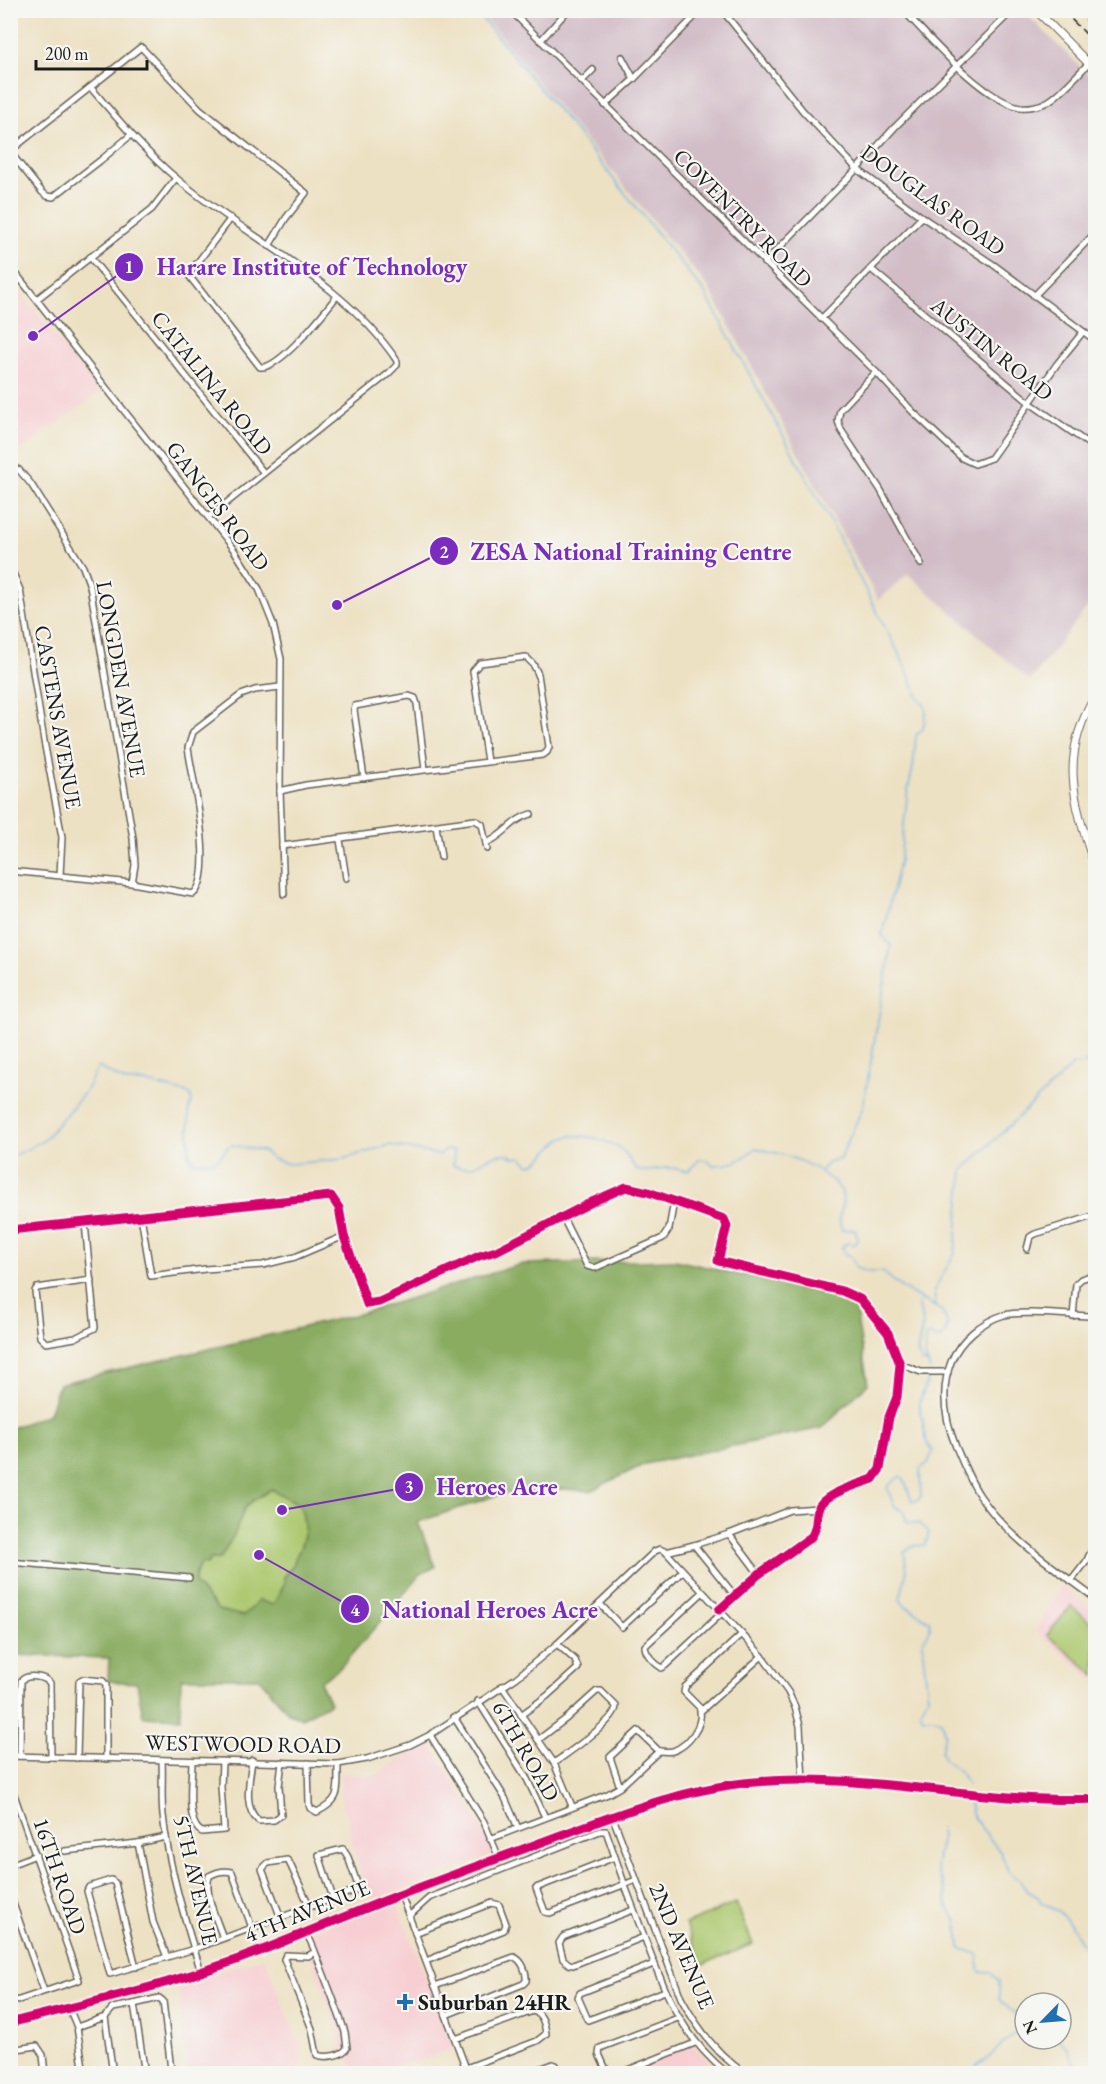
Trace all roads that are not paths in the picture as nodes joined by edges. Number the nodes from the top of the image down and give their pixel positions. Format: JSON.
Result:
{"nodes":[{"id":1,"x":510,"y":10,"type":"edge"},
{"id":2,"x":568,"y":10,"type":"edge"},
{"id":3,"x":701,"y":10,"type":"edge"},
{"id":4,"x":722,"y":10,"type":"edge"},
{"id":5,"x":903,"y":10,"type":"edge"},
{"id":6,"x":1013,"y":10,"type":"edge"},
{"id":7,"x":1036,"y":10,"type":"edge"},
{"id":8,"x":541,"y":40,"type":"junction"},
{"id":9,"x":622,"y":57,"type":"dead end"},
{"id":10,"x":1088,"y":64,"type":"junction"},
{"id":11,"x":958,"y":66,"type":"junction"},
{"id":12,"x":593,"y":70,"type":"dead end"},
{"id":13,"x":1095,"y":71,"type":"edge"},
{"id":14,"x":634,"y":79,"type":"junction"},
{"id":15,"x":582,"y":81,"type":"junction"},
{"id":16,"x":91,"y":88,"type":"junction"},
{"id":17,"x":605,"y":105,"type":"junction"},
{"id":18,"x":131,"y":135,"type":"junction"},
{"id":19,"x":10,"y":151,"type":"edge"},
{"id":20,"x":857,"y":169,"type":"junction"},
{"id":21,"x":176,"y":178,"type":"junction"},
{"id":22,"x":922,"y":217,"type":"junction"},
{"id":23,"x":231,"y":218,"type":"junction"},
{"id":24,"x":1095,"y":232,"type":"edge"},
{"id":25,"x":269,"y":246,"type":"junction"},
{"id":26,"x":90,"y":257,"type":"junction"},
{"id":27,"x":764,"y":263,"type":"junction"},
{"id":28,"x":10,"y":266,"type":"edge"},
{"id":29,"x":871,"y":269,"type":"junction"},
{"id":30,"x":337,"y":296,"type":"junction"},
{"id":31,"x":1034,"y":296,"type":"junction"},
{"id":32,"x":38,"y":299,"type":"junction"},
{"id":33,"x":821,"y":319,"type":"junction"},
{"id":34,"x":1083,"y":332,"type":"junction"},
{"id":35,"x":1095,"y":341,"type":"edge"},
{"id":36,"x":876,"y":372,"type":"junction"},
{"id":37,"x":1030,"y":403,"type":"junction"},
{"id":38,"x":1095,"y":449,"type":"edge"},
{"id":39,"x":12,"y":466,"type":"edge"},
{"id":40,"x":264,"y":473,"type":"junction"},
{"id":41,"x":208,"y":517,"type":"junction"},
{"id":42,"x":921,"y":564,"type":"dead end"},
{"id":43,"x":10,"y":566,"type":"edge"},
{"id":44,"x":280,"y":687,"type":"junction"},
{"id":45,"x":1095,"y":695,"type":"edge"},
{"id":46,"x":487,"y":761,"type":"junction"},
{"id":47,"x":425,"y":769,"type":"junction"},
{"id":48,"x":364,"y":778,"type":"junction"},
{"id":49,"x":280,"y":791,"type":"junction"},
{"id":50,"x":531,"y":814,"type":"dead end"},
{"id":51,"x":436,"y":826,"type":"junction"},
{"id":52,"x":340,"y":840,"type":"junction"},
{"id":53,"x":282,"y":846,"type":"junction"},
{"id":54,"x":441,"y":857,"type":"dead end"},
{"id":55,"x":1095,"y":870,"type":"edge"},
{"id":56,"x":10,"y":871,"type":"edge"},
{"id":57,"x":60,"y":875,"type":"junction"},
{"id":58,"x":346,"y":878,"type":"dead end"},
{"id":59,"x":132,"y":883,"type":"junction"},
{"id":60,"x":284,"y":894,"type":"dead end"},
{"id":61,"x":674,"y":1202,"type":"junction"},
{"id":62,"x":1095,"y":1215,"type":"edge"},
{"id":63,"x":141,"y":1216,"type":"junction"},
{"id":64,"x":563,"y":1218,"type":"junction"},
{"id":65,"x":85,"y":1223,"type":"junction"},
{"id":66,"x":10,"y":1230,"type":"edge"},
{"id":67,"x":344,"y":1236,"type":"junction"},
{"id":68,"x":1027,"y":1249,"type":"dead end"},
{"id":69,"x":1095,"y":1274,"type":"edge"},
{"id":70,"x":91,"y":1280,"type":"junction"},
{"id":71,"x":1073,"y":1316,"type":"junction"},
{"id":72,"x":1095,"y":1316,"type":"edge"},
{"id":73,"x":900,"y":1364,"type":"junction"},
{"id":74,"x":948,"y":1372,"type":"junction"},
{"id":75,"x":818,"y":1508,"type":"junction"},
{"id":76,"x":729,"y":1534,"type":"junction"},
{"id":77,"x":1095,"y":1541,"type":"edge"},
{"id":78,"x":694,"y":1545,"type":"junction"},
{"id":79,"x":666,"y":1552,"type":"junction"},
{"id":80,"x":10,"y":1562,"type":"edge"},
{"id":81,"x":682,"y":1571,"type":"junction"},
{"id":82,"x":759,"y":1574,"type":"junction"},
{"id":83,"x":189,"y":1578,"type":"dead end"},
{"id":84,"x":1071,"y":1581,"type":"junction"},
{"id":85,"x":702,"y":1593,"type":"junction"},
{"id":86,"x":735,"y":1596,"type":"junction"},
{"id":87,"x":1095,"y":1599,"type":"edge"},
{"id":88,"x":600,"y":1604,"type":"junction"},
{"id":89,"x":720,"y":1612,"type":"junction"},
{"id":90,"x":742,"y":1634,"type":"junction"},
{"id":91,"x":557,"y":1644,"type":"junction"},
{"id":92,"x":762,"y":1656,"type":"junction"},
{"id":93,"x":502,"y":1686,"type":"junction"},
{"id":94,"x":478,"y":1701,"type":"junction"},
{"id":95,"x":700,"y":1710,"type":"junction"},
{"id":96,"x":521,"y":1715,"type":"junction"},
{"id":97,"x":454,"y":1717,"type":"junction"},
{"id":98,"x":430,"y":1735,"type":"junction"},
{"id":99,"x":538,"y":1740,"type":"junction"},
{"id":100,"x":659,"y":1751,"type":"junction"},
{"id":101,"x":10,"y":1756,"type":"edge"},
{"id":102,"x":20,"y":1756,"type":"junction"},
{"id":103,"x":51,"y":1757,"type":"junction"},
{"id":104,"x":77,"y":1758,"type":"junction"},
{"id":105,"x":106,"y":1759,"type":"junction"},
{"id":106,"x":162,"y":1760,"type":"junction"},
{"id":107,"x":252,"y":1760,"type":"junction"},
{"id":108,"x":192,"y":1761,"type":"junction"},
{"id":109,"x":222,"y":1761,"type":"junction"},
{"id":110,"x":282,"y":1762,"type":"junction"},
{"id":111,"x":554,"y":1762,"type":"junction"},
{"id":112,"x":308,"y":1764,"type":"junction"},
{"id":113,"x":338,"y":1764,"type":"junction"},
{"id":114,"x":803,"y":1781,"type":"junction"},
{"id":115,"x":10,"y":1783,"type":"edge"},
{"id":116,"x":620,"y":1787,"type":"junction"},
{"id":117,"x":1095,"y":1799,"type":"edge"},
{"id":118,"x":572,"y":1806,"type":"junction"},
{"id":119,"x":612,"y":1815,"type":"junction"},
{"id":120,"x":545,"y":1817,"type":"junction"},
{"id":121,"x":616,"y":1826,"type":"junction"},
{"id":122,"x":518,"y":1828,"type":"junction"},
{"id":123,"x":606,"y":1831,"type":"junction"},
{"id":124,"x":166,"y":1837,"type":"junction"},
{"id":125,"x":490,"y":1839,"type":"junction"},
{"id":126,"x":138,"y":1844,"type":"junction"},
{"id":127,"x":65,"y":1851,"type":"dead end"},
{"id":128,"x":36,"y":1855,"type":"junction"},
{"id":129,"x":615,"y":1857,"type":"junction"},
{"id":130,"x":499,"y":1858,"type":"junction"},
{"id":131,"x":10,"y":1865,"type":"edge"},
{"id":132,"x":636,"y":1880,"type":"junction"},
{"id":133,"x":625,"y":1884,"type":"junction"},
{"id":134,"x":401,"y":1894,"type":"junction"},
{"id":135,"x":10,"y":1895,"type":"edge"},
{"id":136,"x":333,"y":1898,"type":"junction"},
{"id":137,"x":12,"y":1906,"type":"edge"},
{"id":138,"x":310,"y":1907,"type":"junction"},
{"id":139,"x":633,"y":1910,"type":"junction"},
{"id":140,"x":409,"y":1916,"type":"junction"},
{"id":141,"x":281,"y":1918,"type":"junction"},
{"id":142,"x":252,"y":1928,"type":"junction"},
{"id":143,"x":306,"y":1933,"type":"junction"},
{"id":144,"x":415,"y":1933,"type":"junction"},
{"id":145,"x":644,"y":1937,"type":"junction"},
{"id":146,"x":223,"y":1938,"type":"junction"},
{"id":147,"x":194,"y":1949,"type":"junction"},
{"id":148,"x":315,"y":1952,"type":"junction"},
{"id":149,"x":167,"y":1957,"type":"junction"},
{"id":150,"x":426,"y":1961,"type":"junction"},
{"id":151,"x":654,"y":1964,"type":"junction"},
{"id":152,"x":136,"y":1967,"type":"junction"},
{"id":153,"x":201,"y":1972,"type":"junction"},
{"id":154,"x":435,"y":1986,"type":"junction"},
{"id":155,"x":44,"y":1991,"type":"junction"},
{"id":156,"x":665,"y":1991,"type":"junction"},
{"id":157,"x":681,"y":1998,"type":"junction"},
{"id":158,"x":10,"y":2002,"type":"edge"},
{"id":159,"x":671,"y":2003,"type":"junction"},
{"id":160,"x":134,"y":2004,"type":"junction"},
{"id":161,"x":69,"y":2008,"type":"junction"},
{"id":162,"x":10,"y":2011,"type":"edge"},
{"id":163,"x":446,"y":2014,"type":"junction"},
{"id":164,"x":105,"y":2017,"type":"junction"},
{"id":165,"x":678,"y":2018,"type":"junction"},
{"id":166,"x":13,"y":2022,"type":"edge"},
{"id":167,"x":77,"y":2027,"type":"junction"},
{"id":168,"x":455,"y":2039,"type":"junction"},
{"id":169,"x":695,"y":2043,"type":"junction"},
{"id":170,"x":10,"y":2050,"type":"edge"},
{"id":171,"x":467,"y":2071,"type":"edge"},
{"id":172,"x":45,"y":2073,"type":"edge"},
{"id":173,"x":84,"y":2073,"type":"edge"},
{"id":174,"x":113,"y":2073,"type":"edge"},
{"id":175,"x":145,"y":2073,"type":"edge"},
{"id":176,"x":160,"y":2073,"type":"edge"},
{"id":177,"x":527,"y":2073,"type":"edge"},
{"id":178,"x":561,"y":2073,"type":"edge"},
{"id":179,"x":608,"y":2073,"type":"edge"},
{"id":180,"x":618,"y":2073,"type":"edge"},
{"id":181,"x":728,"y":2073,"type":"edge"},
{"id":182,"x":746,"y":2073,"type":"edge"}],
"edges":[{"from":1,"to":8,"type":"street","name":"COVENTRY ROAD"},
{"from":2,"to":8,"type":"street"},
{"from":3,"to":14,"type":"street"},
{"from":4,"to":20,"type":"street","name":"DOUGLAS ROAD"},
{"from":5,"to":11,"type":"street"},
{"from":6,"to":11,"type":"street"},
{"from":7,"to":10,"type":"main road"},
{"from":8,"to":15,"type":"street","name":"COVENTRY ROAD"},
{"from":9,"to":14,"type":"street"},
{"from":10,"to":11,"type":"street"},
{"from":10,"to":13,"type":"main road"},
{"from":11,"to":20,"type":"street"},
{"from":12,"to":15,"type":"street"},
{"from":14,"to":17,"type":"street"},
{"from":15,"to":17,"type":"street","name":"COVENTRY ROAD"},
{"from":16,"to":18,"type":"street"},
{"from":16,"to":19,"type":"street"},
{"from":16,"to":25,"type":"street"},
{"from":17,"to":27,"type":"street","name":"COVENTRY ROAD"},
{"from":18,"to":19,"type":"street"},
{"from":18,"to":21,"type":"street"},
{"from":20,"to":22,"type":"street","name":"DOUGLAS ROAD"},
{"from":20,"to":27,"type":"street"},
{"from":21,"to":23,"type":"street"},
{"from":21,"to":26,"type":"street"},
{"from":22,"to":29,"type":"street"},
{"from":22,"to":31,"type":"street","name":"DOUGLAS ROAD"},
{"from":23,"to":25,"type":"street"},
{"from":23,"to":30,"type":"street"},
{"from":24,"to":31,"type":"street"},
{"from":25,"to":30,"type":"street"},
{"from":26,"to":32,"type":"street"},
{"from":26,"to":40,"type":"street","name":"CATALINA ROAD"},
{"from":27,"to":33,"type":"street","name":"COVENTRY ROAD"},
{"from":28,"to":32,"type":"street","name":"GANGES ROAD"},
{"from":29,"to":33,"type":"street"},
{"from":29,"to":37,"type":"street","name":"AUSTIN ROAD"},
{"from":30,"to":40,"type":"street"},
{"from":31,"to":34,"type":"street","name":"DOUGLAS ROAD"},
{"from":32,"to":41,"type":"street","name":"GANGES ROAD"},
{"from":33,"to":36,"type":"street","name":"COVENTRY ROAD"},
{"from":34,"to":35,"type":"street","name":"DOUGLAS ROAD"},
{"from":34,"to":37,"type":"street"},
{"from":36,"to":37,"type":"street","name":"COVENTRY ROAD"},
{"from":36,"to":42,"type":"street"},
{"from":37,"to":38,"type":"street","name":"AUSTIN ROAD"},
{"from":39,"to":59,"type":"street","name":"LONGDEN AVENUE"},
{"from":40,"to":41,"type":"street"},
{"from":41,"to":44,"type":"street","name":"GANGES ROAD"},
{"from":43,"to":57,"type":"street","name":"CASTENS AVENUE"},
{"from":44,"to":49,"type":"street","name":"GANGES ROAD"},
{"from":44,"to":59,"type":"street"},
{"from":45,"to":55,"type":"main road"},
{"from":46,"to":46,"type":"street"},
{"from":46,"to":47,"type":"street"},
{"from":47,"to":48,"type":"street"},
{"from":47,"to":48,"type":"street"},
{"from":48,"to":49,"type":"street"},
{"from":49,"to":53,"type":"street","name":"GANGES ROAD"},
{"from":50,"to":51,"type":"street"},
{"from":51,"to":52,"type":"street"},
{"from":51,"to":54,"type":"street"},
{"from":52,"to":53,"type":"street"},
{"from":52,"to":58,"type":"street"},
{"from":53,"to":60,"type":"street","name":"GANGES ROAD"},
{"from":56,"to":57,"type":"street"},
{"from":57,"to":59,"type":"street"},
{"from":61,"to":64,"type":"street"},
{"from":61,"to":64,"type":"street"},
{"from":61,"to":73,"type":"street"},
{"from":62,"to":68,"type":"street"},
{"from":63,"to":65,"type":"street"},
{"from":63,"to":67,"type":"street"},
{"from":63,"to":67,"type":"street"},
{"from":64,"to":67,"type":"street"},
{"from":65,"to":66,"type":"street"},
{"from":65,"to":70,"type":"street"},
{"from":69,"to":71,"type":"street"},
{"from":70,"to":70,"type":"street"},
{"from":71,"to":72,"type":"street"},
{"from":71,"to":74,"type":"street"},
{"from":73,"to":74,"type":"street"},
{"from":73,"to":75,"type":"street"},
{"from":74,"to":84,"type":"street"},
{"from":75,"to":76,"type":"street","name":"WESTWOOD ROAD"},
{"from":75,"to":82,"type":"street"},
{"from":76,"to":78,"type":"street","name":"WESTWOOD ROAD"},
{"from":76,"to":82,"type":"street"},
{"from":77,"to":84,"type":"street"},
{"from":78,"to":79,"type":"street","name":"WESTWOOD ROAD"},
{"from":78,"to":86,"type":"street"},
{"from":79,"to":81,"type":"street"},
{"from":79,"to":88,"type":"street","name":"WESTWOOD ROAD"},
{"from":80,"to":83,"type":"street"},
{"from":81,"to":85,"type":"street"},
{"from":81,"to":88,"type":"street"},
{"from":82,"to":86,"type":"street"},
{"from":84,"to":87,"type":"street"},
{"from":85,"to":89,"type":"street"},
{"from":85,"to":89,"type":"street"},
{"from":86,"to":89,"type":"street"},
{"from":88,"to":91,"type":"street","name":"WESTWOOD ROAD"},
{"from":89,"to":90,"type":"street"},
{"from":90,"to":92,"type":"street"},
{"from":90,"to":95,"type":"street"},
{"from":91,"to":93,"type":"street","name":"WESTWOOD ROAD"},
{"from":91,"to":96,"type":"street"},
{"from":92,"to":95,"type":"street"},
{"from":92,"to":114,"type":"street"},
{"from":93,"to":94,"type":"street","name":"WESTWOOD ROAD"},
{"from":93,"to":96,"type":"street"},
{"from":94,"to":97,"type":"street","name":"WESTWOOD ROAD"},
{"from":94,"to":120,"type":"street","name":"6TH ROAD"},
{"from":95,"to":100,"type":"street"},
{"from":96,"to":99,"type":"street"},
{"from":97,"to":98,"type":"street","name":"WESTWOOD ROAD"},
{"from":97,"to":122,"type":"street"},
{"from":98,"to":113,"type":"street","name":"WESTWOOD ROAD"},
{"from":98,"to":125,"type":"street"},
{"from":99,"to":111,"type":"street"},
{"from":99,"to":111,"type":"street"},
{"from":100,"to":116,"type":"street"},
{"from":100,"to":116,"type":"street"},
{"from":101,"to":102,"type":"street","name":"WESTWOOD ROAD"},
{"from":102,"to":103,"type":"street","name":"WESTWOOD ROAD"},
{"from":102,"to":103,"type":"street"},
{"from":103,"to":104,"type":"street","name":"WESTWOOD ROAD"},
{"from":104,"to":105,"type":"street","name":"WESTWOOD ROAD"},
{"from":104,"to":105,"type":"street"},
{"from":105,"to":106,"type":"street","name":"WESTWOOD ROAD"},
{"from":106,"to":108,"type":"street","name":"WESTWOOD ROAD"},
{"from":106,"to":124,"type":"street","name":"5TH AVENUE"},
{"from":107,"to":109,"type":"street","name":"WESTWOOD ROAD"},
{"from":107,"to":110,"type":"street","name":"WESTWOOD ROAD"},
{"from":107,"to":110,"type":"street"},
{"from":108,"to":109,"type":"street","name":"WESTWOOD ROAD"},
{"from":108,"to":109,"type":"street"},
{"from":110,"to":112,"type":"street","name":"WESTWOOD ROAD"},
{"from":111,"to":118,"type":"street"},
{"from":112,"to":113,"type":"street","name":"WESTWOOD ROAD"},
{"from":112,"to":113,"type":"street"},
{"from":114,"to":117,"type":"street","name":"4TH AVENUE"},
{"from":114,"to":119,"type":"street","name":"4TH AVENUE"},
{"from":115,"to":128,"type":"street","name":"16TH ROAD"},
{"from":116,"to":118,"type":"street"},
{"from":118,"to":120,"type":"street"},
{"from":119,"to":121,"type":"street","name":"2ND AVENUE"},
{"from":119,"to":130,"type":"street","name":"4TH AVENUE"},
{"from":120,"to":122,"type":"street"},
{"from":121,"to":123,"type":"street"},
{"from":121,"to":132,"type":"street","name":"2ND AVENUE"},
{"from":122,"to":125,"type":"street"},
{"from":123,"to":129,"type":"street"},
{"from":123,"to":140,"type":"street"},
{"from":124,"to":126,"type":"street"},
{"from":124,"to":147,"type":"street","name":"5TH AVENUE"},
{"from":125,"to":130,"type":"street"},
{"from":126,"to":127,"type":"street"},
{"from":126,"to":149,"type":"street"},
{"from":128,"to":131,"type":"street"},
{"from":128,"to":155,"type":"street","name":"16TH ROAD"},
{"from":129,"to":133,"type":"street"},
{"from":129,"to":133,"type":"street"},
{"from":130,"to":134,"type":"street","name":"4TH AVENUE"},
{"from":132,"to":133,"type":"street"},
{"from":132,"to":157,"type":"street","name":"2ND AVENUE"},
{"from":133,"to":139,"type":"street"},
{"from":134,"to":140,"type":"street"},
{"from":134,"to":143,"type":"street","name":"4TH AVENUE"},
{"from":135,"to":137,"type":"street"},
{"from":136,"to":136,"type":"street"},
{"from":136,"to":138,"type":"street"},
{"from":137,"to":155,"type":"street"},
{"from":138,"to":141,"type":"street"},
{"from":138,"to":141,"type":"street"},
{"from":139,"to":145,"type":"street"},
{"from":139,"to":145,"type":"street"},
{"from":140,"to":144,"type":"street"},
{"from":141,"to":142,"type":"street"},
{"from":142,"to":146,"type":"street"},
{"from":142,"to":146,"type":"street"},
{"from":143,"to":148,"type":"street"},
{"from":143,"to":153,"type":"street","name":"4TH AVENUE"},
{"from":144,"to":150,"type":"street"},
{"from":144,"to":150,"type":"street"},
{"from":145,"to":151,"type":"street"},
{"from":146,"to":147,"type":"street"},
{"from":147,"to":149,"type":"street"},
{"from":147,"to":153,"type":"street","name":"5TH AVENUE"},
{"from":148,"to":148,"type":"street"},
{"from":149,"to":152,"type":"street"},
{"from":150,"to":154,"type":"street"},
{"from":151,"to":156,"type":"street"},
{"from":151,"to":156,"type":"street"},
{"from":152,"to":152,"type":"street"},
{"from":153,"to":161,"type":"street","name":"4TH AVENUE"},
{"from":154,"to":163,"type":"street"},
{"from":154,"to":163,"type":"street"},
{"from":155,"to":158,"type":"street"},
{"from":156,"to":159,"type":"street"},
{"from":157,"to":159,"type":"street"},
{"from":157,"to":182,"type":"street","name":"2ND AVENUE"},
{"from":159,"to":165,"type":"street"},
{"from":160,"to":164,"type":"street"},
{"from":160,"to":175,"type":"street"},
{"from":160,"to":176,"type":"street"},
{"from":161,"to":166,"type":"street","name":"4TH AVENUE"},
{"from":161,"to":167,"type":"street"},
{"from":162,"to":166,"type":"street"},
{"from":163,"to":168,"type":"street"},
{"from":164,"to":167,"type":"street"},
{"from":164,"to":174,"type":"street"},
{"from":165,"to":169,"type":"street"},
{"from":165,"to":179,"type":"street"},
{"from":167,"to":173,"type":"street"},
{"from":168,"to":171,"type":"street"},
{"from":168,"to":171,"type":"street"},
{"from":169,"to":180,"type":"street"},
{"from":169,"to":181,"type":"street"},
{"from":170,"to":172,"type":"street"},
{"from":177,"to":178,"type":"street"}]}
